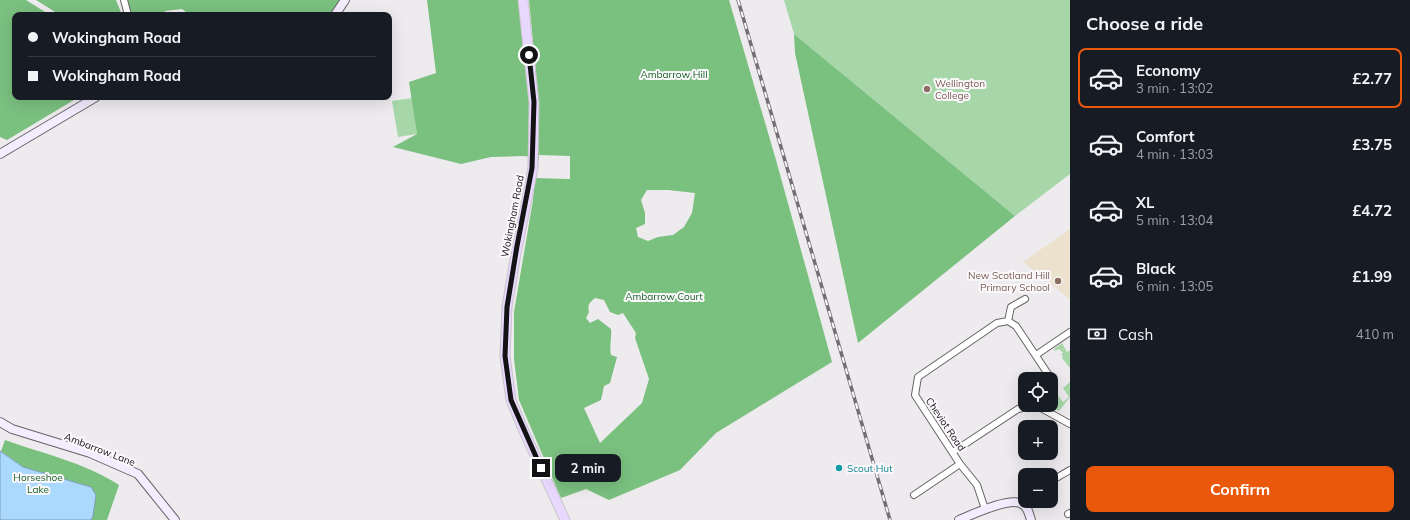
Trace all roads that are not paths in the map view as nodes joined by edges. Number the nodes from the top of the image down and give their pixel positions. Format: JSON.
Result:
{"nodes":[{"id":1,"x":124,"y":0,"type":"edge"},
{"id":2,"x":345,"y":0,"type":"edge"},
{"id":3,"x":523,"y":0,"type":"edge"},
{"id":4,"x":127,"y":12,"type":"edge"},
{"id":5,"x":337,"y":12,"type":"edge"},
{"id":6,"x":91,"y":100,"type":"edge"},
{"id":7,"x":0,"y":154,"type":"edge"},
{"id":8,"x":1025,"y":299,"type":"dead end"},
{"id":9,"x":1008,"y":321,"type":"junction"},
{"id":10,"x":1070,"y":332,"type":"edge"},
{"id":11,"x":1036,"y":354,"type":"junction"},
{"id":12,"x":1047,"y":372,"type":"edge"},
{"id":13,"x":1018,"y":409,"type":"edge"},
{"id":14,"x":1050,"y":412,"type":"edge"},
{"id":15,"x":0,"y":422,"type":"edge"},
{"id":16,"x":1070,"y":424,"type":"edge"},
{"id":17,"x":953,"y":452,"type":"junction"},
{"id":18,"x":960,"y":464,"type":"junction"},
{"id":19,"x":1070,"y":470,"type":"edge"},
{"id":20,"x":1058,"y":477,"type":"edge"},
{"id":21,"x":914,"y":495,"type":"dead end"},
{"id":22,"x":1018,"y":501,"type":"edge"},
{"id":23,"x":1027,"y":508,"type":"edge"},
{"id":24,"x":985,"y":509,"type":"junction"},
{"id":25,"x":175,"y":520,"type":"edge"},
{"id":26,"x":565,"y":520,"type":"edge"},
{"id":27,"x":959,"y":520,"type":"edge"},
{"id":28,"x":1031,"y":520,"type":"edge"}],
"edges":[{"from":1,"to":4,"type":"street"},
{"from":2,"to":5,"type":"street"},
{"from":3,"to":26,"type":"main road","name":"Wokingham Road"},
{"from":6,"to":7,"type":"street"},
{"from":8,"to":9,"type":"street"},
{"from":9,"to":11,"type":"street"},
{"from":9,"to":17,"type":"street","name":"Cheviot Road"},
{"from":10,"to":11,"type":"street"},
{"from":11,"to":12,"type":"street"},
{"from":13,"to":17,"type":"street"},
{"from":14,"to":16,"type":"street"},
{"from":15,"to":25,"type":"street","name":"Ambarrow Lane"},
{"from":17,"to":18,"type":"street","name":"Cheviot Road"},
{"from":18,"to":21,"type":"street"},
{"from":18,"to":24,"type":"street","name":"Cheviot Road"},
{"from":19,"to":20,"type":"street"},
{"from":22,"to":24,"type":"street"},
{"from":23,"to":28,"type":"street"},
{"from":24,"to":27,"type":"street"}]}
